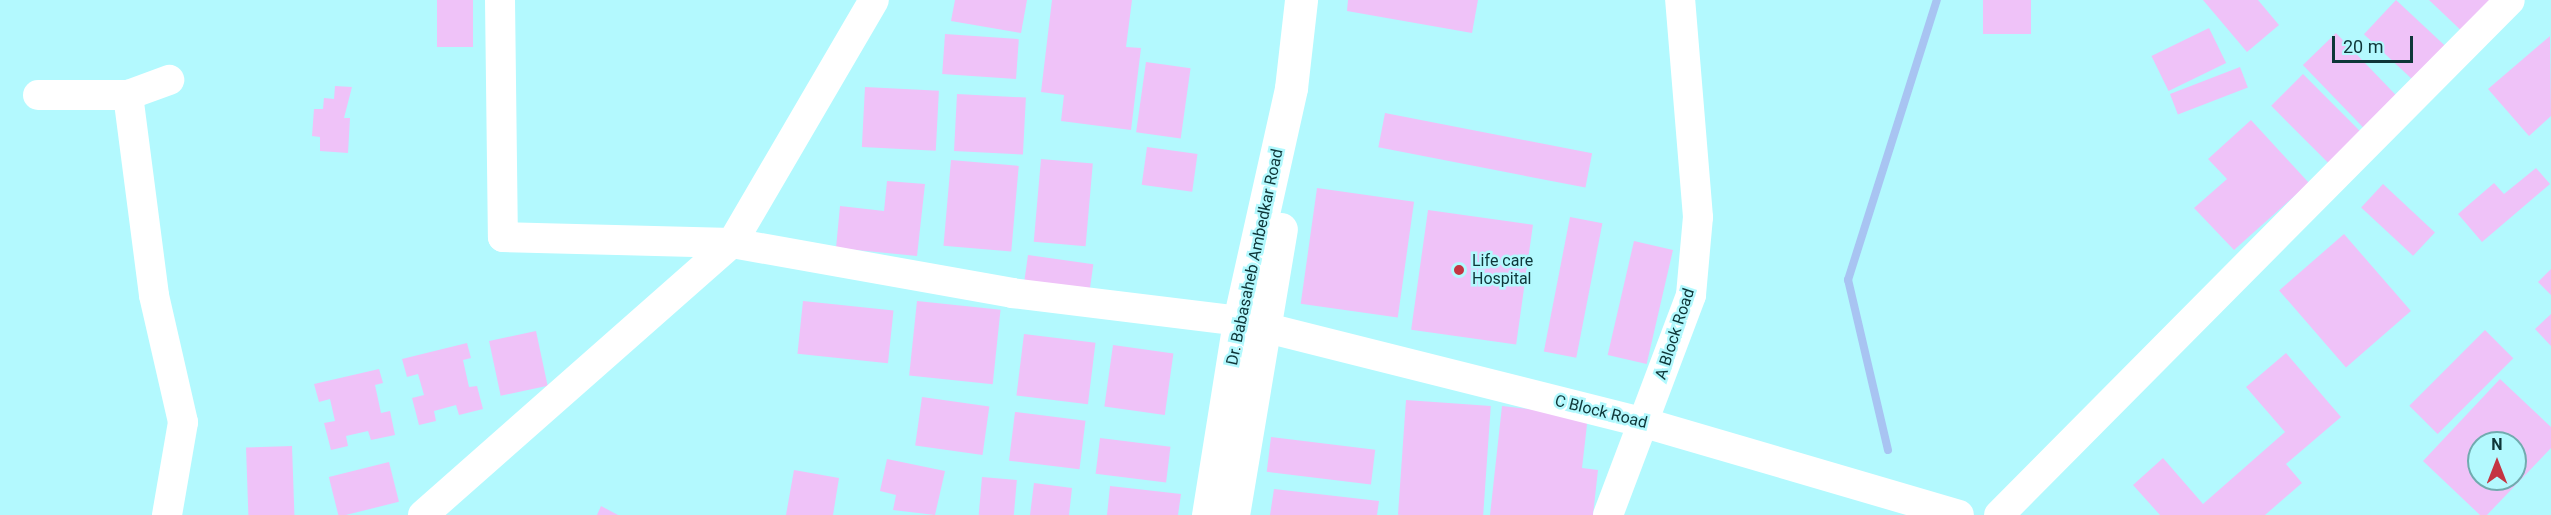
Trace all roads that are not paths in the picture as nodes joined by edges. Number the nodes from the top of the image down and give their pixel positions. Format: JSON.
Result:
{"nodes":[{"id":1,"x":500,"y":0,"type":"edge"},
{"id":2,"x":874,"y":0,"type":"edge"},
{"id":3,"x":1301,"y":0,"type":"edge"},
{"id":4,"x":1323,"y":0,"type":"edge"},
{"id":5,"x":1680,"y":0,"type":"edge"},
{"id":6,"x":2510,"y":0,"type":"edge"},
{"id":7,"x":169,"y":80,"type":"dead end"},
{"id":8,"x":38,"y":95,"type":"dead end"},
{"id":9,"x":128,"y":95,"type":"junction"},
{"id":10,"x":732,"y":243,"type":"junction"},
{"id":11,"x":1251,"y":325,"type":"junction"},
{"id":12,"x":1645,"y":423,"type":"junction"},
{"id":13,"x":167,"y":515,"type":"edge"},
{"id":14,"x":423,"y":515,"type":"edge"},
{"id":15,"x":1208,"y":515,"type":"edge"},
{"id":16,"x":1233,"y":515,"type":"edge"},
{"id":17,"x":1608,"y":515,"type":"edge"},
{"id":18,"x":1959,"y":515,"type":"edge"},
{"id":19,"x":1999,"y":515,"type":"edge"}],
"edges":[{"from":1,"to":10,"type":"street","name":"C Block Road"},
{"from":2,"to":10,"type":"street"},
{"from":3,"to":11,"type":"main road","name":"Dr. Babasaheb Ambedkar Road"},
{"from":4,"to":11,"type":"main road","name":"Dr. Babasaheb Ambedkar Road"},
{"from":5,"to":12,"type":"street","name":"A Block Road"},
{"from":6,"to":19,"type":"street"},
{"from":7,"to":9,"type":"street"},
{"from":8,"to":9,"type":"street"},
{"from":9,"to":13,"type":"street"},
{"from":10,"to":11,"type":"street","name":"C Block Road"},
{"from":10,"to":14,"type":"street"},
{"from":11,"to":12,"type":"street","name":"C Block Road"},
{"from":11,"to":15,"type":"main road","name":"Dr. Babasaheb Ambedkar Road"},
{"from":11,"to":16,"type":"main road","name":"Dr. Babasaheb Ambedkar Road"},
{"from":12,"to":17,"type":"street","name":"A Block Road"},
{"from":12,"to":18,"type":"street","name":"C Block Road"}]}
